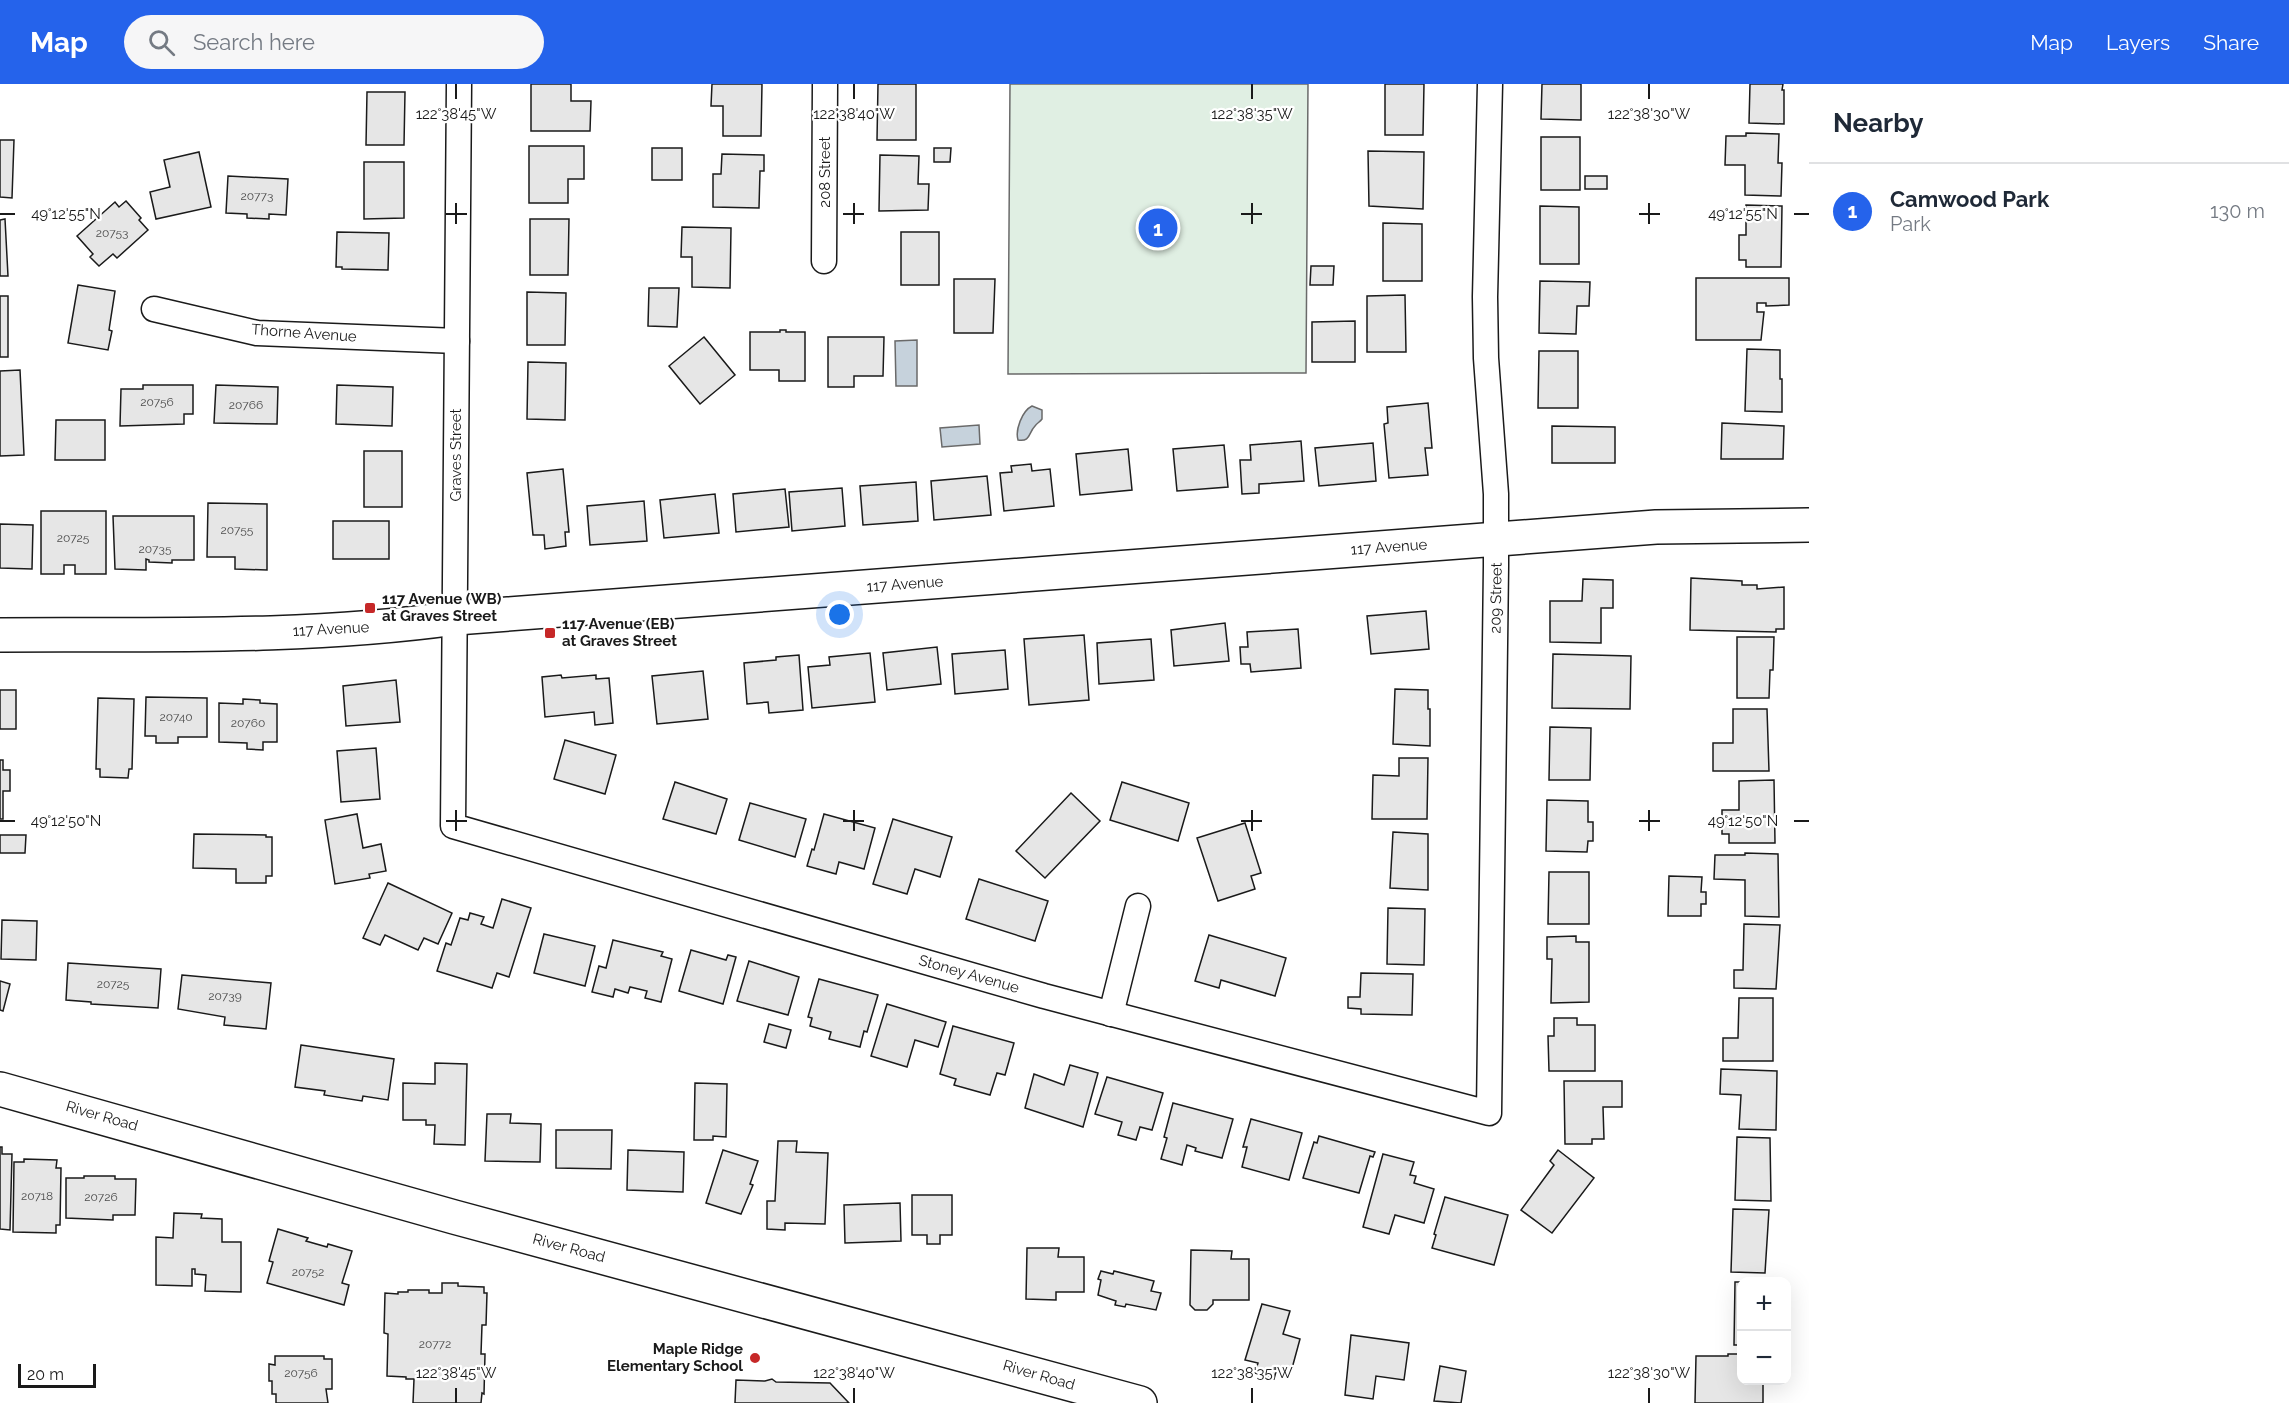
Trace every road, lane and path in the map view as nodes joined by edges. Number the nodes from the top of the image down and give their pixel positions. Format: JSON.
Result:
{"nodes":[{"id":1,"x":459,"y":84,"type":"edge"},
{"id":2,"x":825,"y":84,"type":"edge"},
{"id":3,"x":1490,"y":84,"type":"edge"},
{"id":4,"x":824,"y":261,"type":"dead end"},
{"id":5,"x":154,"y":309,"type":"dead end"},
{"id":6,"x":457,"y":341,"type":"junction"},
{"id":7,"x":1809,"y":525,"type":"edge"},
{"id":8,"x":1496,"y":539,"type":"junction"},
{"id":9,"x":456,"y":618,"type":"junction"},
{"id":10,"x":0,"y":634,"type":"edge"},
{"id":11,"x":453,"y":826,"type":"joint"},
{"id":12,"x":1138,"y":906,"type":"dead end"},
{"id":13,"x":1111,"y":1014,"type":"junction"},
{"id":14,"x":0,"y":1089,"type":"edge"},
{"id":15,"x":1489,"y":1113,"type":"joint"},
{"id":16,"x":1140,"y":1403,"type":"edge"}],
"edges":[{"from":1,"to":6,"type":"street","name":"Graves Street"},
{"from":2,"to":4,"type":"street","name":"208 Street"},
{"from":3,"to":8,"type":"street","name":"209 Street"},
{"from":5,"to":6,"type":"street","name":"Thorne Avenue"},
{"from":6,"to":9,"type":"street","name":"Graves Street"},
{"from":7,"to":8,"type":"street","name":"117 Avenue"},
{"from":8,"to":9,"type":"street","name":"117 Avenue"},
{"from":8,"to":15,"type":"street","name":"209 Street"},
{"from":9,"to":10,"type":"street","name":"117 Avenue"},
{"from":9,"to":11,"type":"street","name":"Graves Street"},
{"from":11,"to":13,"type":"street","name":"Stoney Avenue"},
{"from":12,"to":13,"type":"street"},
{"from":13,"to":15,"type":"street","name":"Stoney Avenue"},
{"from":14,"to":16,"type":"street","name":"River Road"}]}
